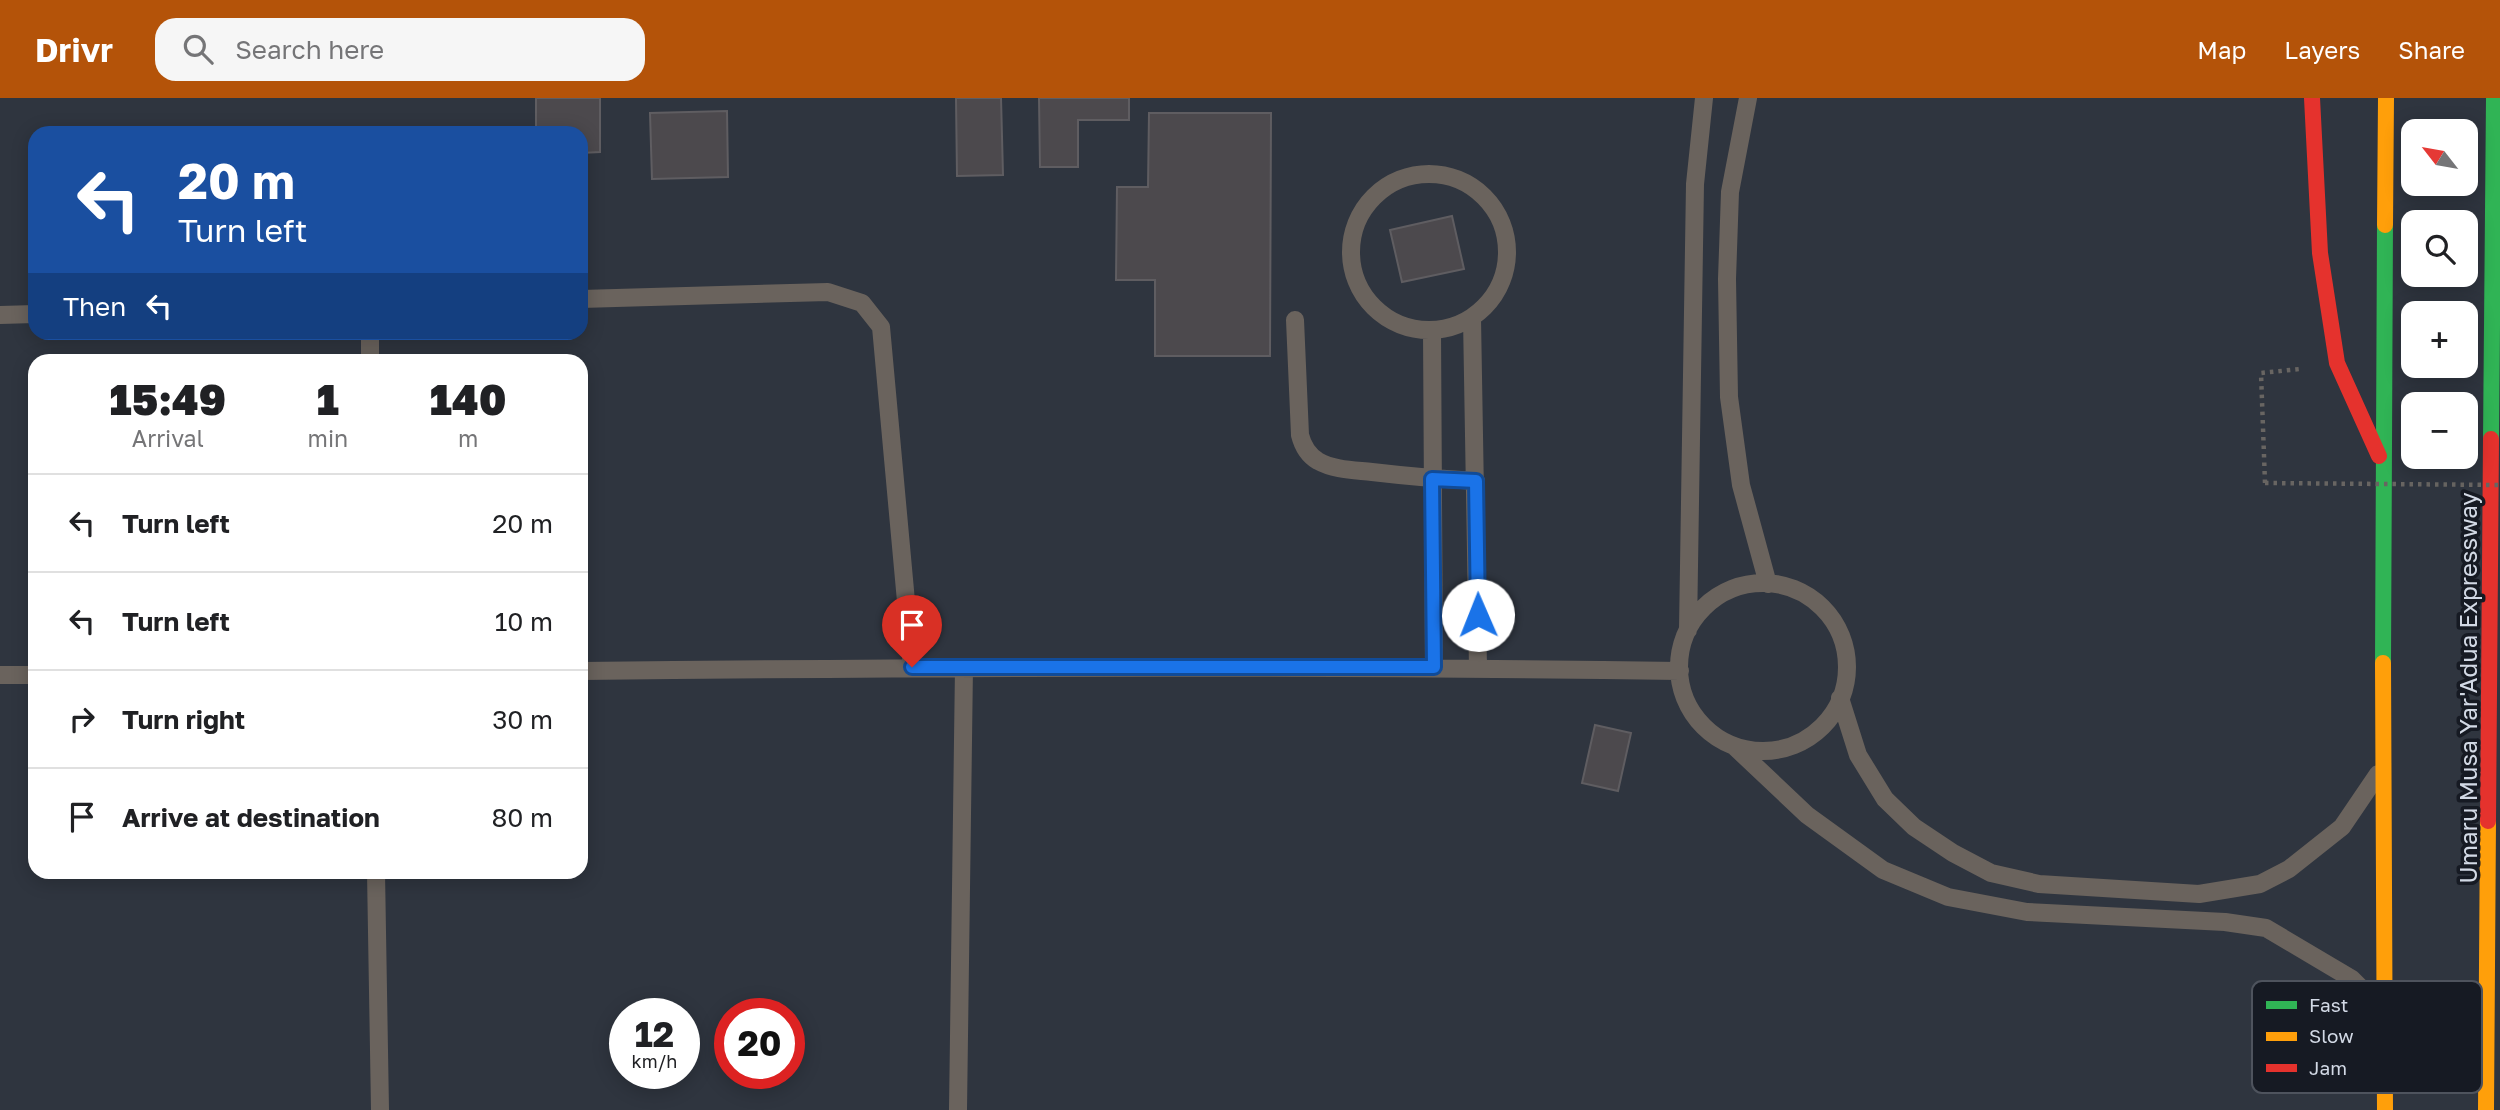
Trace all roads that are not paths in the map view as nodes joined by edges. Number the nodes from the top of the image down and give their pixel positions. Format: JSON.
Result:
{"nodes":[{"id":1,"x":1704,"y":98,"type":"edge"},
{"id":2,"x":1748,"y":98,"type":"edge"},
{"id":3,"x":2312,"y":98,"type":"edge"},
{"id":4,"x":2386,"y":98,"type":"edge"},
{"id":5,"x":2494,"y":98,"type":"edge"},
{"id":6,"x":588,"y":299,"type":"edge"},
{"id":7,"x":28,"y":314,"type":"edge"},
{"id":8,"x":0,"y":315,"type":"edge"},
{"id":9,"x":1472,"y":318,"type":"junction"},
{"id":10,"x":1295,"y":320,"type":"dead end"},
{"id":11,"x":1432,"y":331,"type":"junction"},
{"id":12,"x":2384,"y":468,"type":"junction"},
{"id":13,"x":1432,"y":479,"type":"junction"},
{"id":14,"x":1476,"y":481,"type":"junction"},
{"id":15,"x":1768,"y":584,"type":"junction"},
{"id":16,"x":1688,"y":630,"type":"junction"},
{"id":17,"x":912,"y":667,"type":"junction"},
{"id":18,"x":964,"y":667,"type":"junction"},
{"id":19,"x":1434,"y":667,"type":"junction"},
{"id":20,"x":1478,"y":668,"type":"junction"},
{"id":21,"x":588,"y":671,"type":"edge"},
{"id":22,"x":1680,"y":671,"type":"junction"},
{"id":23,"x":0,"y":675,"type":"edge"},
{"id":24,"x":28,"y":675,"type":"edge"},
{"id":25,"x":1840,"y":698,"type":"junction"},
{"id":26,"x":1734,"y":746,"type":"junction"},
{"id":27,"x":2384,"y":765,"type":"junction"},
{"id":28,"x":376,"y":879,"type":"edge"},
{"id":29,"x":2354,"y":981,"type":"edge"},
{"id":30,"x":2385,"y":981,"type":"edge"},
{"id":31,"x":380,"y":1110,"type":"edge"},
{"id":32,"x":958,"y":1110,"type":"edge"},
{"id":33,"x":2486,"y":1110,"type":"edge"}],
"edges":[{"from":1,"to":16,"type":"lane"},
{"from":2,"to":15,"type":"lane"},
{"from":3,"to":12,"type":"highway"},
{"from":4,"to":12,"type":"highway"},
{"from":5,"to":33,"type":"highway","name":"Umaru Musa Yar'Adua Expressway"},
{"from":6,"to":17,"type":"lane"},
{"from":7,"to":8,"type":"lane"},
{"from":9,"to":11,"type":"lane"},
{"from":9,"to":11,"type":"lane"},
{"from":9,"to":14,"type":"lane"},
{"from":10,"to":13,"type":"lane"},
{"from":11,"to":13,"type":"lane"},
{"from":12,"to":27,"type":"highway"},
{"from":13,"to":14,"type":"lane"},
{"from":13,"to":19,"type":"lane"},
{"from":14,"to":20,"type":"lane"},
{"from":15,"to":16,"type":"lane"},
{"from":15,"to":25,"type":"lane"},
{"from":16,"to":22,"type":"lane"},
{"from":17,"to":18,"type":"lane"},
{"from":17,"to":21,"type":"lane"},
{"from":18,"to":19,"type":"lane"},
{"from":18,"to":32,"type":"lane"},
{"from":19,"to":20,"type":"lane"},
{"from":20,"to":22,"type":"lane"},
{"from":22,"to":26,"type":"lane"},
{"from":23,"to":24,"type":"lane"},
{"from":25,"to":26,"type":"lane"},
{"from":25,"to":27,"type":"lane"},
{"from":26,"to":29,"type":"lane"},
{"from":27,"to":30,"type":"highway"},
{"from":28,"to":31,"type":"lane"}]}
